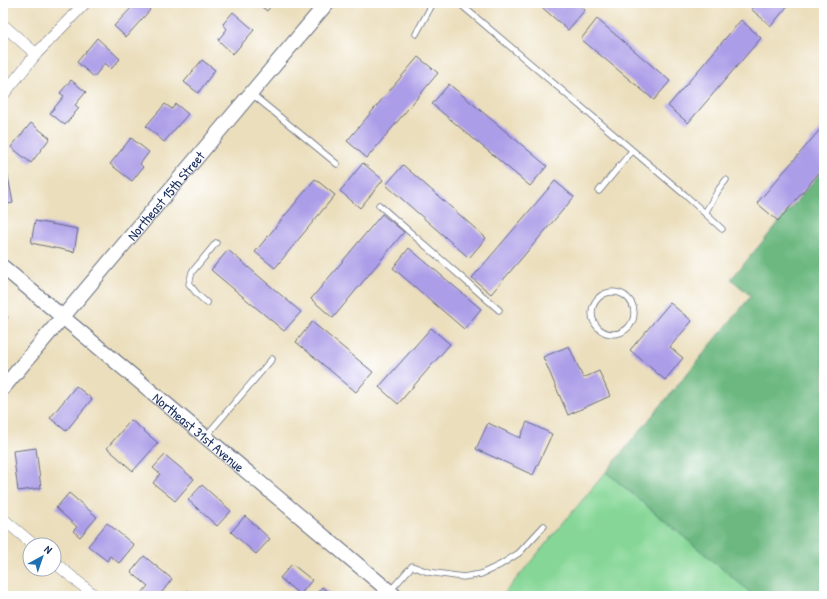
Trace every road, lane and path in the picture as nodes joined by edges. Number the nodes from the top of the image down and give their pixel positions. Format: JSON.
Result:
{"nodes":[{"id":1,"x":85,"y":3,"type":"edge"},
{"id":2,"x":327,"y":3,"type":"edge"},
{"id":3,"x":434,"y":3,"type":"edge"},
{"id":4,"x":459,"y":3,"type":"edge"},
{"id":5,"x":3,"y":25,"type":"edge"},
{"id":6,"x":416,"y":34,"type":"dead end"},
{"id":7,"x":36,"y":54,"type":"junction"},
{"id":8,"x":252,"y":94,"type":"junction"},
{"id":9,"x":3,"y":95,"type":"edge"},
{"id":10,"x":632,"y":151,"type":"junction"},
{"id":11,"x":337,"y":164,"type":"dead end"},
{"id":12,"x":726,"y":180,"type":"dead end"},
{"id":13,"x":599,"y":191,"type":"dead end"},
{"id":14,"x":379,"y":205,"type":"dead end"},
{"id":15,"x":705,"y":213,"type":"junction"},
{"id":16,"x":722,"y":229,"type":"dead end"},
{"id":17,"x":216,"y":244,"type":"dead end"},
{"id":18,"x":3,"y":267,"type":"edge"},
{"id":19,"x":206,"y":303,"type":"dead end"},
{"id":20,"x":499,"y":310,"type":"dead end"},
{"id":21,"x":63,"y":317,"type":"junction"},
{"id":22,"x":602,"y":332,"type":"joint"},
{"id":23,"x":272,"y":359,"type":"dead end"},
{"id":24,"x":3,"y":388,"type":"edge"},
{"id":25,"x":205,"y":437,"type":"junction"},
{"id":26,"x":3,"y":519,"type":"edge"},
{"id":27,"x":544,"y":526,"type":"dead end"},
{"id":28,"x":24,"y":537,"type":"edge"},
{"id":29,"x":62,"y":569,"type":"edge"},
{"id":30,"x":392,"y":594,"type":"edge"},
{"id":31,"x":95,"y":596,"type":"edge"}],
"edges":[{"from":1,"to":7,"type":"street"},
{"from":2,"to":8,"type":"street","name":"Northeast 15th Street"},
{"from":3,"to":6,"type":"lane"},
{"from":4,"to":10,"type":"lane"},
{"from":5,"to":7,"type":"street"},
{"from":7,"to":9,"type":"street"},
{"from":8,"to":11,"type":"lane"},
{"from":8,"to":21,"type":"street","name":"Northeast 15th Street"},
{"from":10,"to":13,"type":"lane"},
{"from":10,"to":15,"type":"lane"},
{"from":12,"to":15,"type":"lane"},
{"from":14,"to":20,"type":"lane"},
{"from":15,"to":16,"type":"lane"},
{"from":17,"to":19,"type":"lane"},
{"from":18,"to":21,"type":"street","name":"Northeast 31st Avenue"},
{"from":21,"to":24,"type":"street","name":"Northeast 15th Street"},
{"from":21,"to":25,"type":"street","name":"Northeast 31st Avenue"},
{"from":22,"to":22,"type":"lane"},
{"from":23,"to":25,"type":"lane"},
{"from":25,"to":30,"type":"street","name":"Northeast 31st Avenue"},
{"from":26,"to":28,"type":"street"},
{"from":27,"to":30,"type":"lane"},
{"from":29,"to":31,"type":"street"}]}
